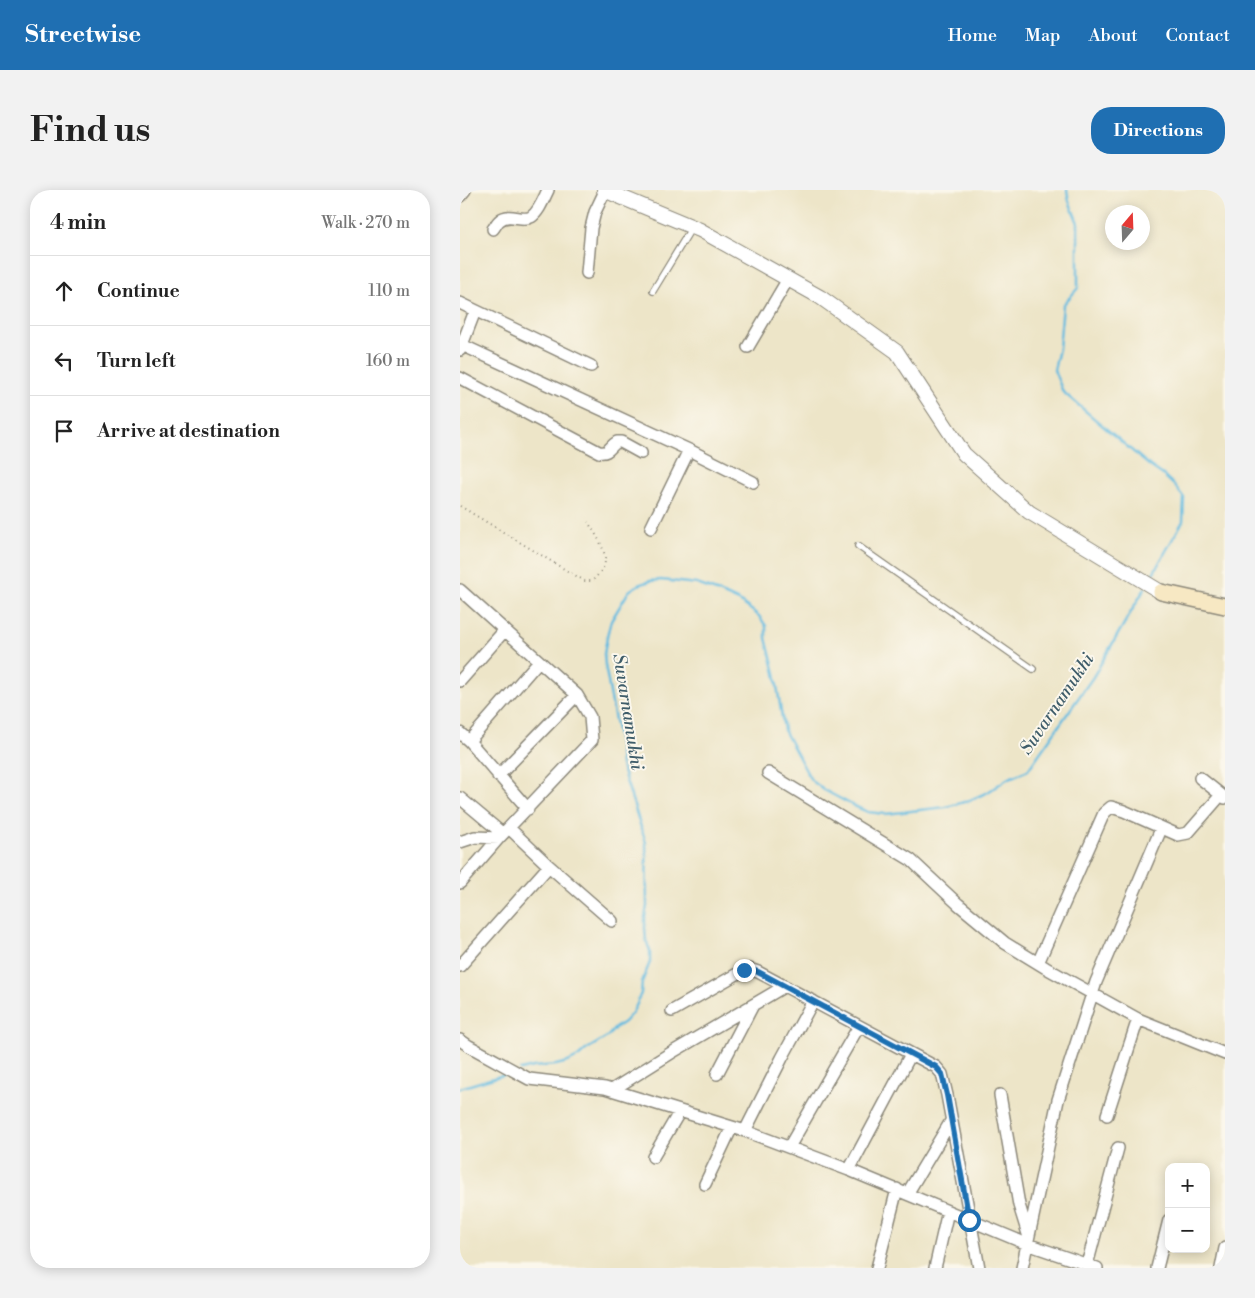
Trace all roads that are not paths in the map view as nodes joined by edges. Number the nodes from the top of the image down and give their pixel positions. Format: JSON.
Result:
{"nodes":[{"id":1,"x":465,"y":190,"type":"edge"},
{"id":2,"x":548,"y":190,"type":"edge"},
{"id":3,"x":604,"y":190,"type":"edge"},
{"id":4,"x":460,"y":196,"type":"edge"},
{"id":5,"x":692,"y":227,"type":"junction"},
{"id":6,"x":493,"y":229,"type":"dead end"},
{"id":7,"x":586,"y":273,"type":"dead end"},
{"id":8,"x":788,"y":279,"type":"junction"},
{"id":9,"x":653,"y":292,"type":"dead end"},
{"id":10,"x":460,"y":303,"type":"edge"},
{"id":11,"x":475,"y":311,"type":"junction"},
{"id":12,"x":461,"y":347,"type":"edge"},
{"id":13,"x":748,"y":347,"type":"dead end"},
{"id":14,"x":591,"y":366,"type":"dead end"},
{"id":15,"x":460,"y":378,"type":"edge"},
{"id":16,"x":690,"y":450,"type":"junction"},
{"id":17,"x":641,"y":453,"type":"dead end"},
{"id":18,"x":753,"y":482,"type":"dead end"},
{"id":19,"x":651,"y":528,"type":"dead end"},
{"id":20,"x":858,"y":546,"type":"dead end"},
{"id":21,"x":460,"y":590,"type":"edge"},
{"id":22,"x":1161,"y":592,"type":"joint"},
{"id":23,"x":1225,"y":606,"type":"edge"},
{"id":24,"x":505,"y":630,"type":"junction"},
{"id":25,"x":539,"y":661,"type":"junction"},
{"id":26,"x":1033,"y":669,"type":"dead end"},
{"id":27,"x":460,"y":681,"type":"edge"},
{"id":28,"x":577,"y":695,"type":"junction"},
{"id":29,"x":464,"y":737,"type":"edge"},
{"id":30,"x":768,"y":773,"type":"dead end"},
{"id":31,"x":498,"y":776,"type":"junction"},
{"id":32,"x":1200,"y":778,"type":"dead end"},
{"id":33,"x":1223,"y":797,"type":"edge"},
{"id":34,"x":460,"y":798,"type":"edge"},
{"id":35,"x":528,"y":809,"type":"junction"},
{"id":36,"x":1161,"y":829,"type":"junction"},
{"id":37,"x":504,"y":834,"type":"junction"},
{"id":38,"x":460,"y":842,"type":"edge"},
{"id":39,"x":460,"y":866,"type":"edge"},
{"id":40,"x":475,"y":866,"type":"junction"},
{"id":41,"x":549,"y":866,"type":"junction"},
{"id":42,"x":460,"y":883,"type":"edge"},
{"id":43,"x":612,"y":921,"type":"dead end"},
{"id":44,"x":1038,"y":963,"type":"junction"},
{"id":45,"x":460,"y":966,"type":"edge"},
{"id":46,"x":785,"y":986,"type":"junction"},
{"id":47,"x":1092,"y":993,"type":"junction"},
{"id":48,"x":814,"y":1001,"type":"junction"},
{"id":49,"x":753,"y":1005,"type":"junction"},
{"id":50,"x":672,"y":1011,"type":"dead end"},
{"id":51,"x":1138,"y":1019,"type":"junction"},
{"id":52,"x":859,"y":1026,"type":"junction"},
{"id":53,"x":460,"y":1040,"type":"edge"},
{"id":54,"x":911,"y":1054,"type":"junction"},
{"id":55,"x":1225,"y":1054,"type":"edge"},
{"id":56,"x":717,"y":1074,"type":"dead end"},
{"id":57,"x":612,"y":1090,"type":"junction"},
{"id":58,"x":1000,"y":1094,"type":"dead end"},
{"id":59,"x":680,"y":1111,"type":"junction"},
{"id":60,"x":1107,"y":1115,"type":"dead end"},
{"id":61,"x":951,"y":1121,"type":"junction"},
{"id":62,"x":732,"y":1127,"type":"junction"},
{"id":63,"x":744,"y":1131,"type":"junction"},
{"id":64,"x":789,"y":1147,"type":"junction"},
{"id":65,"x":1118,"y":1148,"type":"dead end"},
{"id":66,"x":653,"y":1157,"type":"dead end"},
{"id":67,"x":849,"y":1170,"type":"junction"},
{"id":68,"x":704,"y":1184,"type":"dead end"},
{"id":69,"x":902,"y":1192,"type":"junction"},
{"id":70,"x":948,"y":1211,"type":"junction"},
{"id":71,"x":969,"y":1220,"type":"junction"},
{"id":72,"x":1165,"y":1236,"type":"edge"},
{"id":73,"x":1028,"y":1240,"type":"junction"},
{"id":74,"x":1225,"y":1248,"type":"edge"},
{"id":75,"x":1092,"y":1266,"type":"edge"},
{"id":76,"x":877,"y":1268,"type":"edge"},
{"id":77,"x":934,"y":1268,"type":"edge"},
{"id":78,"x":978,"y":1268,"type":"edge"},
{"id":79,"x":1022,"y":1268,"type":"edge"},
{"id":80,"x":1157,"y":1268,"type":"edge"},
{"id":81,"x":1221,"y":1268,"type":"edge"}],
"edges":[{"from":1,"to":4,"type":"street"},
{"from":2,"to":6,"type":"street"},
{"from":3,"to":5,"type":"street"},
{"from":3,"to":7,"type":"street"},
{"from":5,"to":8,"type":"street"},
{"from":5,"to":9,"type":"lane"},
{"from":8,"to":13,"type":"street"},
{"from":8,"to":22,"type":"street"},
{"from":10,"to":11,"type":"street"},
{"from":11,"to":12,"type":"street"},
{"from":11,"to":14,"type":"street"},
{"from":12,"to":16,"type":"street"},
{"from":15,"to":17,"type":"street"},
{"from":16,"to":18,"type":"street"},
{"from":16,"to":19,"type":"street"},
{"from":20,"to":26,"type":"lane"},
{"from":21,"to":24,"type":"street"},
{"from":22,"to":23,"type":"main road"},
{"from":24,"to":25,"type":"street"},
{"from":24,"to":27,"type":"street"},
{"from":25,"to":28,"type":"street"},
{"from":25,"to":29,"type":"street"},
{"from":28,"to":31,"type":"street"},
{"from":28,"to":35,"type":"street"},
{"from":29,"to":31,"type":"street"},
{"from":30,"to":44,"type":"street"},
{"from":31,"to":35,"type":"street"},
{"from":32,"to":33,"type":"street"},
{"from":33,"to":36,"type":"street"},
{"from":34,"to":37,"type":"street"},
{"from":35,"to":37,"type":"street"},
{"from":36,"to":44,"type":"street"},
{"from":36,"to":47,"type":"street"},
{"from":37,"to":38,"type":"street"},
{"from":37,"to":40,"type":"street"},
{"from":37,"to":41,"type":"street"},
{"from":39,"to":40,"type":"street"},
{"from":40,"to":42,"type":"street"},
{"from":41,"to":43,"type":"street"},
{"from":41,"to":45,"type":"street"},
{"from":44,"to":47,"type":"street"},
{"from":46,"to":48,"type":"street"},
{"from":46,"to":49,"type":"street"},
{"from":46,"to":50,"type":"street"},
{"from":47,"to":51,"type":"street"},
{"from":47,"to":73,"type":"street"},
{"from":48,"to":52,"type":"street"},
{"from":48,"to":63,"type":"street"},
{"from":49,"to":56,"type":"street"},
{"from":49,"to":57,"type":"street"},
{"from":51,"to":55,"type":"street"},
{"from":51,"to":60,"type":"street"},
{"from":52,"to":54,"type":"street"},
{"from":52,"to":64,"type":"street"},
{"from":53,"to":57,"type":"street"},
{"from":54,"to":61,"type":"street"},
{"from":54,"to":67,"type":"street"},
{"from":57,"to":59,"type":"street"},
{"from":58,"to":73,"type":"street"},
{"from":59,"to":62,"type":"street"},
{"from":59,"to":66,"type":"street"},
{"from":61,"to":69,"type":"street"},
{"from":61,"to":71,"type":"street"},
{"from":62,"to":63,"type":"street"},
{"from":62,"to":68,"type":"street"},
{"from":63,"to":64,"type":"street"},
{"from":64,"to":67,"type":"street"},
{"from":65,"to":75,"type":"street"},
{"from":67,"to":69,"type":"street"},
{"from":69,"to":70,"type":"street"},
{"from":69,"to":76,"type":"street"},
{"from":70,"to":71,"type":"street"},
{"from":70,"to":77,"type":"street"},
{"from":71,"to":73,"type":"street"},
{"from":71,"to":78,"type":"street"},
{"from":72,"to":80,"type":"street"},
{"from":73,"to":75,"type":"street"},
{"from":73,"to":79,"type":"street"},
{"from":74,"to":81,"type":"street"}]}
